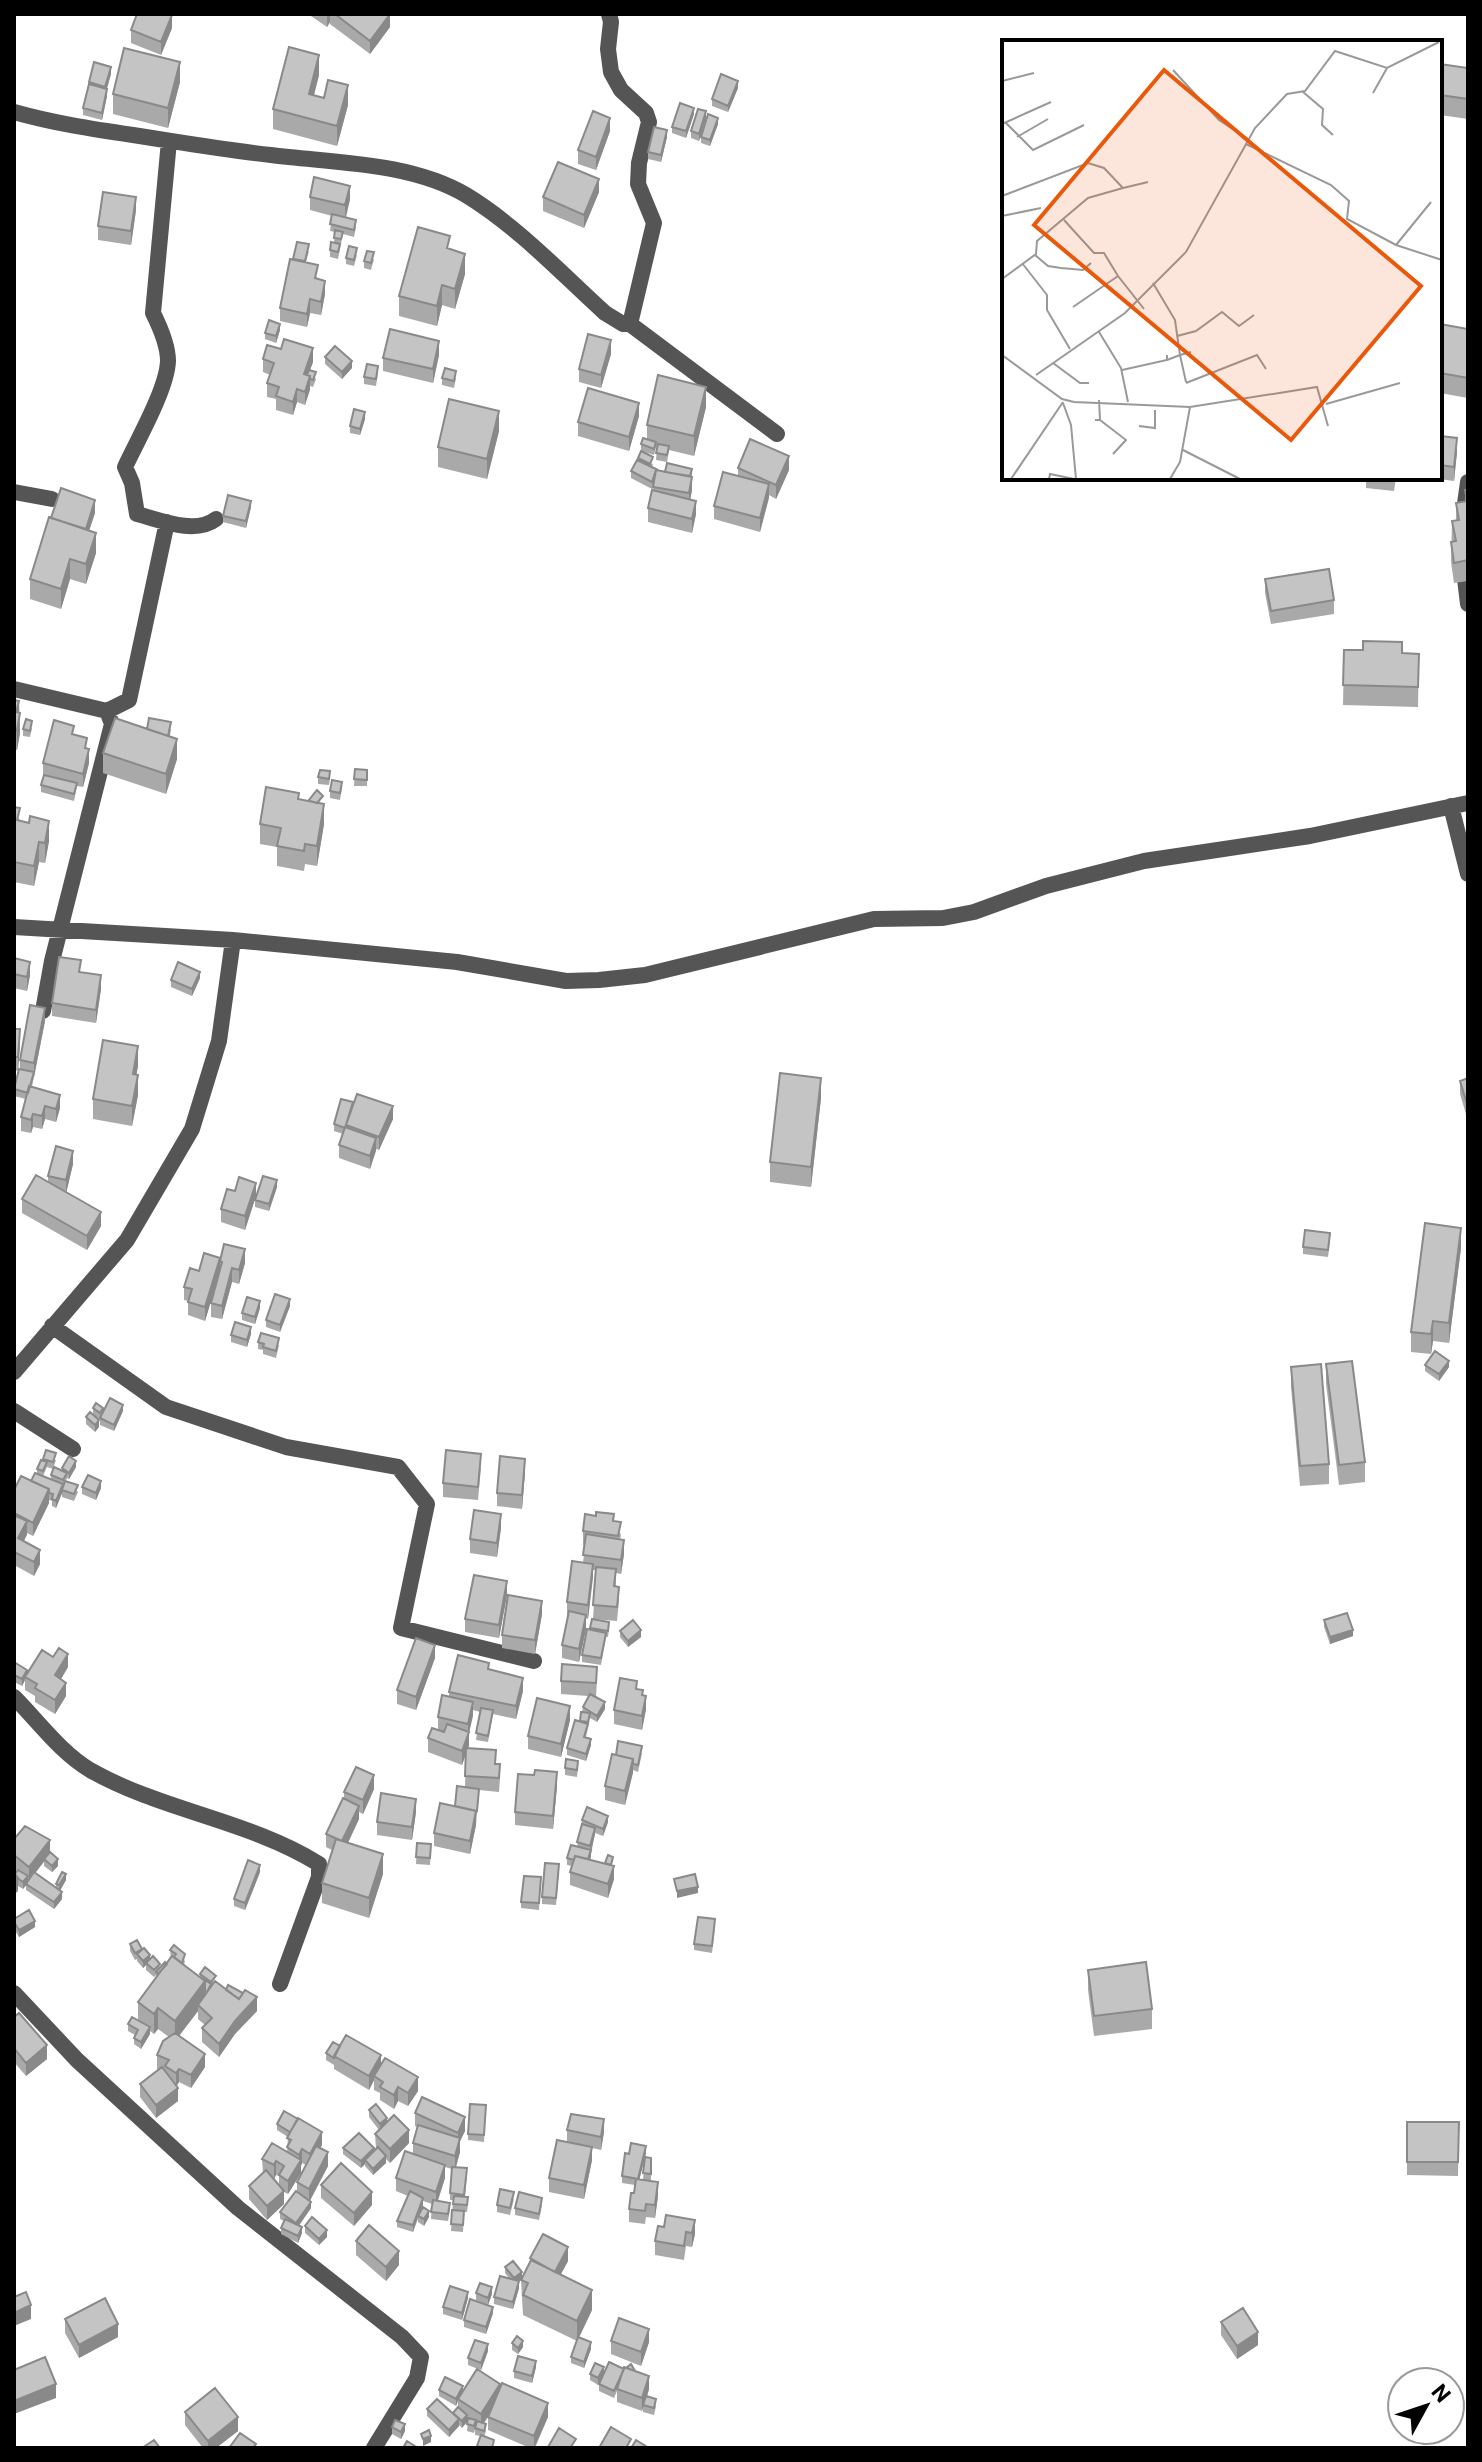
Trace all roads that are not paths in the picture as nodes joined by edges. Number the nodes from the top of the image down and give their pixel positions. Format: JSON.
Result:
{"nodes":[{"id":1,"x":609,"y":14,"type":"edge"},
{"id":2,"x":14,"y":112,"type":"edge"},
{"id":3,"x":169,"y":141,"type":"junction"},
{"id":4,"x":630,"y":324,"type":"junction"},
{"id":5,"x":777,"y":434,"type":"dead end"},
{"id":6,"x":1468,"y":482,"type":"edge"},
{"id":7,"x":14,"y":492,"type":"edge"},
{"id":8,"x":52,"y":499,"type":"dead end"},
{"id":9,"x":216,"y":519,"type":"dead end"},
{"id":10,"x":167,"y":522,"type":"junction"},
{"id":11,"x":1468,"y":604,"type":"edge"},
{"id":12,"x":14,"y":689,"type":"edge"},
{"id":13,"x":107,"y":711,"type":"junction"},
{"id":14,"x":1460,"y":804,"type":"edge"},
{"id":15,"x":1468,"y":874,"type":"edge"},
{"id":16,"x":14,"y":927,"type":"edge"},
{"id":17,"x":62,"y":928,"type":"junction"},
{"id":18,"x":233,"y":940,"type":"junction"},
{"id":19,"x":43,"y":1011,"type":"edge"},
{"id":20,"x":52,"y":1326,"type":"junction"},
{"id":21,"x":14,"y":1372,"type":"edge"},
{"id":22,"x":14,"y":1411,"type":"edge"},
{"id":23,"x":73,"y":1449,"type":"dead end"},
{"id":24,"x":534,"y":1661,"type":"dead end"},
{"id":25,"x":14,"y":1697,"type":"edge"},
{"id":26,"x":280,"y":1984,"type":"dead end"},
{"id":27,"x":14,"y":1993,"type":"edge"},
{"id":28,"x":374,"y":2448,"type":"edge"}],
"edges":[{"from":1,"to":4,"type":"street"},
{"from":2,"to":3,"type":"street"},
{"from":3,"to":4,"type":"street"},
{"from":3,"to":10,"type":"street"},
{"from":4,"to":5,"type":"street"},
{"from":6,"to":11,"type":"street"},
{"from":7,"to":8,"type":"street"},
{"from":9,"to":10,"type":"street"},
{"from":10,"to":13,"type":"street"},
{"from":12,"to":13,"type":"street"},
{"from":13,"to":17,"type":"street"},
{"from":14,"to":15,"type":"street"},
{"from":14,"to":18,"type":"street"},
{"from":16,"to":17,"type":"street"},
{"from":17,"to":18,"type":"street"},
{"from":17,"to":19,"type":"street"},
{"from":18,"to":20,"type":"street"},
{"from":20,"to":21,"type":"street"},
{"from":20,"to":24,"type":"street"},
{"from":22,"to":23,"type":"street"},
{"from":25,"to":26,"type":"street"},
{"from":27,"to":28,"type":"street"}]}
